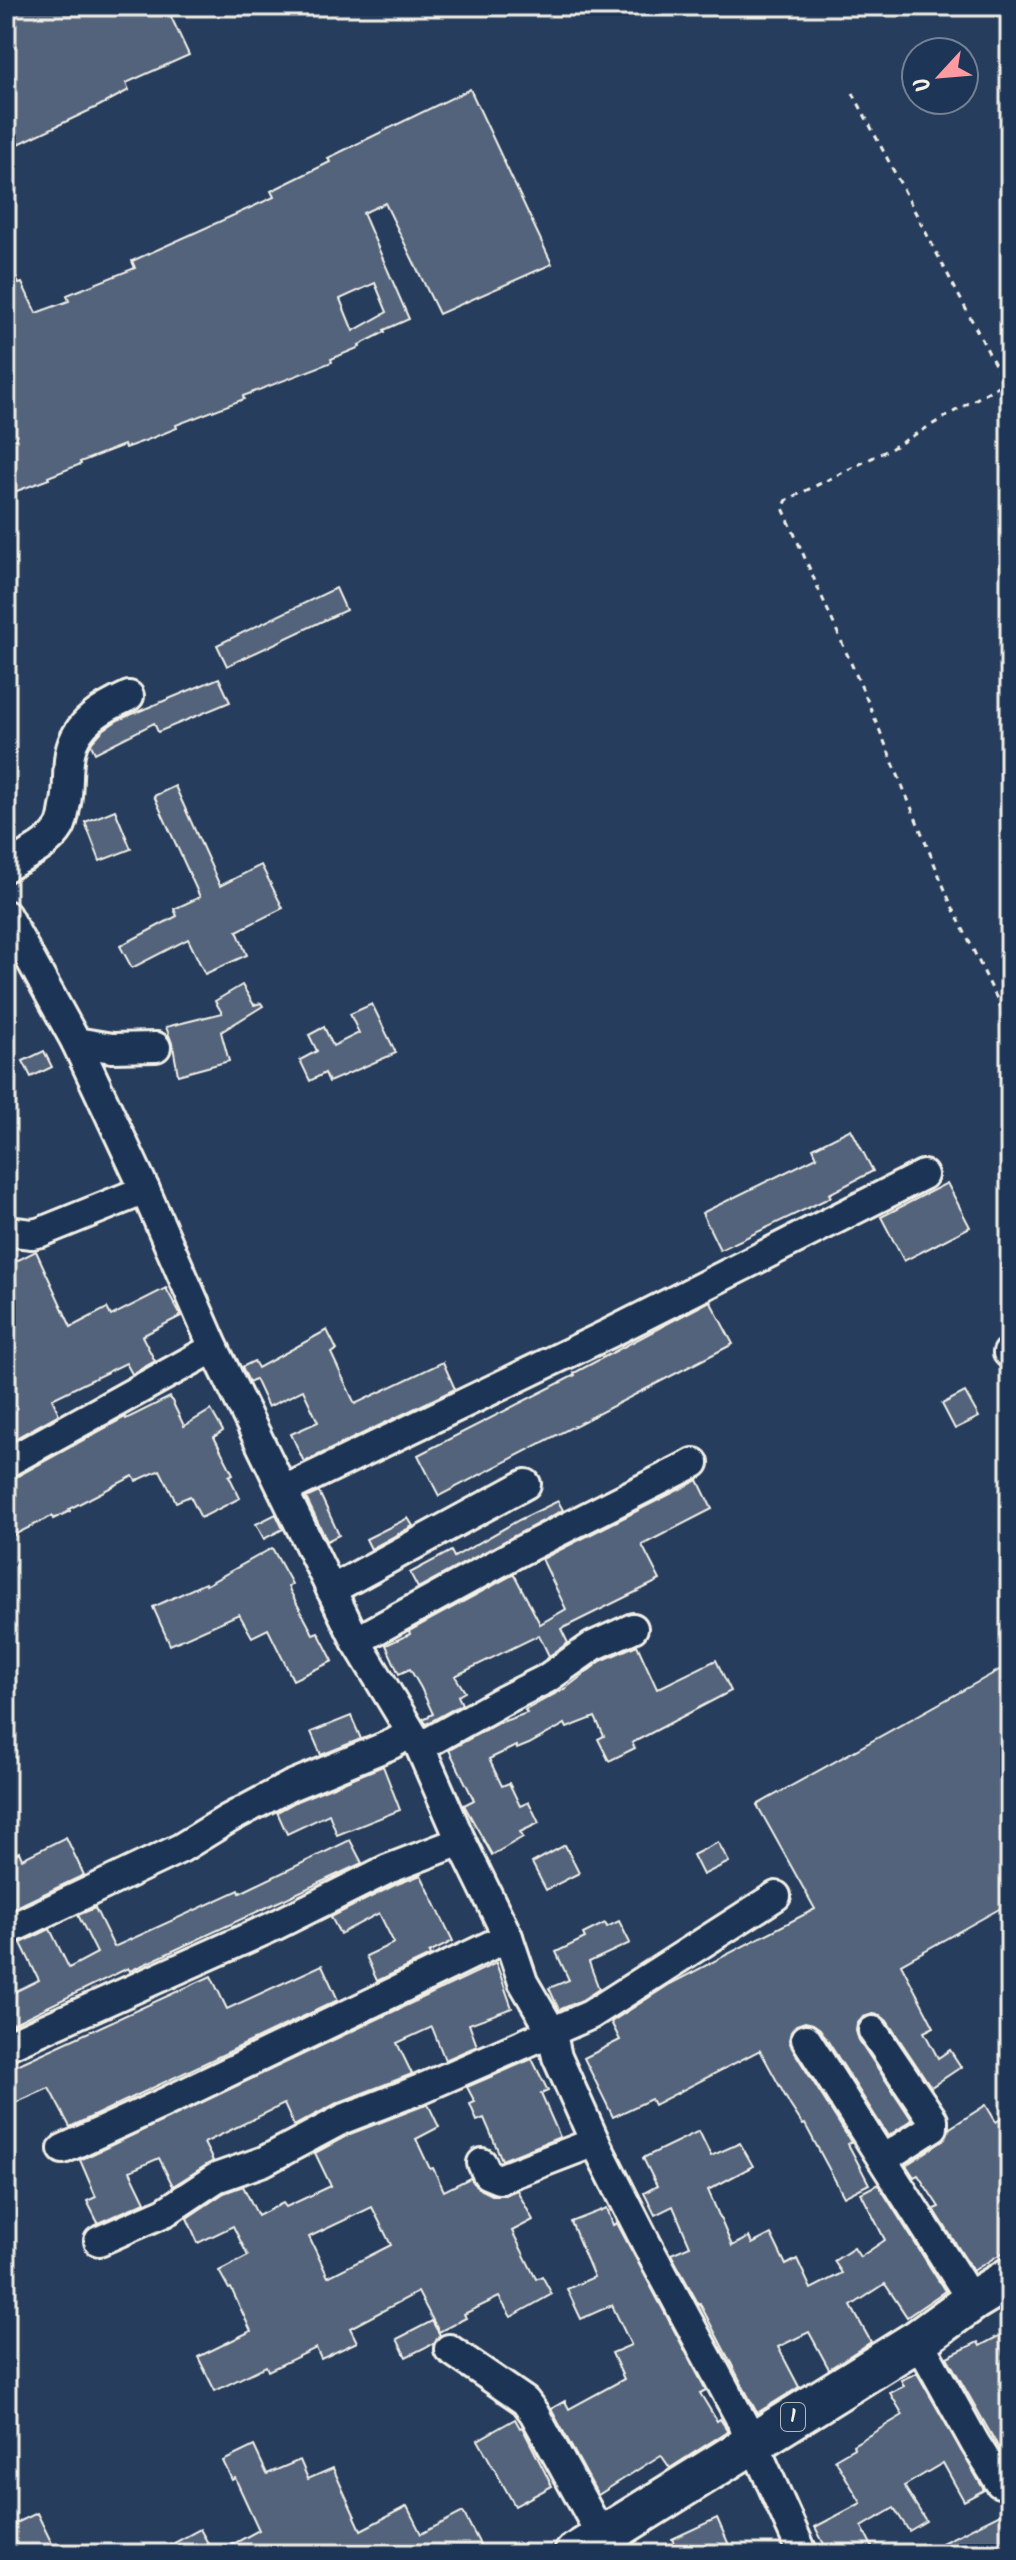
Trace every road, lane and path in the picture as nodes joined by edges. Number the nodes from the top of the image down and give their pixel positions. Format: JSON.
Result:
{"nodes":[{"id":1,"x":853,"y":93,"type":"dead end"},
{"id":2,"x":1010,"y":379,"type":"edge"},
{"id":3,"x":1004,"y":382,"type":"junction"},
{"id":4,"x":129,"y":696,"type":"dead end"},
{"id":5,"x":6,"y":867,"type":"edge"},
{"id":6,"x":6,"y":915,"type":"edge"},
{"id":7,"x":1010,"y":1026,"type":"edge"},
{"id":8,"x":76,"y":1042,"type":"junction"},
{"id":9,"x":156,"y":1047,"type":"dead end"},
{"id":10,"x":923,"y":1175,"type":"dead end"},
{"id":11,"x":145,"y":1190,"type":"junction"},
{"id":12,"x":6,"y":1231,"type":"edge"},
{"id":13,"x":214,"y":1348,"type":"junction"},
{"id":14,"x":6,"y":1463,"type":"edge"},
{"id":15,"x":694,"y":1463,"type":"dead end"},
{"id":16,"x":526,"y":1484,"type":"dead end"},
{"id":17,"x":284,"y":1490,"type":"junction"},
{"id":18,"x":331,"y":1590,"type":"junction"},
{"id":19,"x":633,"y":1628,"type":"dead end"},
{"id":20,"x":356,"y":1641,"type":"junction"},
{"id":21,"x":415,"y":1740,"type":"junction"},
{"id":22,"x":461,"y":1841,"type":"junction"},
{"id":23,"x":776,"y":1896,"type":"dead end"},
{"id":24,"x":6,"y":1931,"type":"edge"},
{"id":25,"x":508,"y":1937,"type":"junction"},
{"id":26,"x":551,"y":2030,"type":"junction"},
{"id":27,"x":873,"y":2031,"type":"dead end"},
{"id":28,"x":806,"y":2039,"type":"dead end"},
{"id":29,"x":6,"y":2046,"type":"edge"},
{"id":30,"x":595,"y":2142,"type":"junction"},
{"id":31,"x":63,"y":2149,"type":"dead end"},
{"id":32,"x":883,"y":2159,"type":"junction"},
{"id":33,"x":482,"y":2163,"type":"dead end"},
{"id":34,"x":99,"y":2241,"type":"dead end"},
{"id":35,"x":1010,"y":2278,"type":"edge"},
{"id":36,"x":972,"y":2301,"type":"junction"},
{"id":37,"x":918,"y":2340,"type":"junction"},
{"id":38,"x":449,"y":2349,"type":"dead end"},
{"id":39,"x":753,"y":2442,"type":"junction"},
{"id":40,"x":1000,"y":2483,"type":"dead end"},
{"id":41,"x":588,"y":2546,"type":"edge"},
{"id":42,"x":803,"y":2554,"type":"edge"}],
"edges":[{"from":1,"to":3,"type":"path"},
{"from":2,"to":3,"type":"path"},
{"from":3,"to":7,"type":"path"},
{"from":4,"to":5,"type":"street"},
{"from":6,"to":8,"type":"street"},
{"from":8,"to":9,"type":"street"},
{"from":8,"to":11,"type":"street"},
{"from":10,"to":17,"type":"street"},
{"from":11,"to":12,"type":"street"},
{"from":11,"to":13,"type":"street"},
{"from":13,"to":14,"type":"street"},
{"from":13,"to":17,"type":"street"},
{"from":15,"to":20,"type":"street"},
{"from":16,"to":18,"type":"street"},
{"from":17,"to":18,"type":"street"},
{"from":18,"to":20,"type":"street"},
{"from":19,"to":21,"type":"street"},
{"from":20,"to":21,"type":"street"},
{"from":21,"to":22,"type":"street"},
{"from":21,"to":24,"type":"street"},
{"from":22,"to":25,"type":"street"},
{"from":22,"to":29,"type":"street"},
{"from":23,"to":26,"type":"street"},
{"from":25,"to":26,"type":"street"},
{"from":25,"to":31,"type":"street"},
{"from":26,"to":30,"type":"street"},
{"from":26,"to":34,"type":"street"},
{"from":27,"to":32,"type":"street"},
{"from":28,"to":32,"type":"street"},
{"from":30,"to":33,"type":"street"},
{"from":30,"to":39,"type":"street"},
{"from":32,"to":36,"type":"street"},
{"from":35,"to":36,"type":"highway","number":"1"},
{"from":36,"to":37,"type":"highway","number":"1"},
{"from":37,"to":39,"type":"highway","number":"1"},
{"from":37,"to":40,"type":"street"},
{"from":38,"to":41,"type":"street"},
{"from":39,"to":41,"type":"highway","number":"1"},
{"from":39,"to":42,"type":"street"}]}
